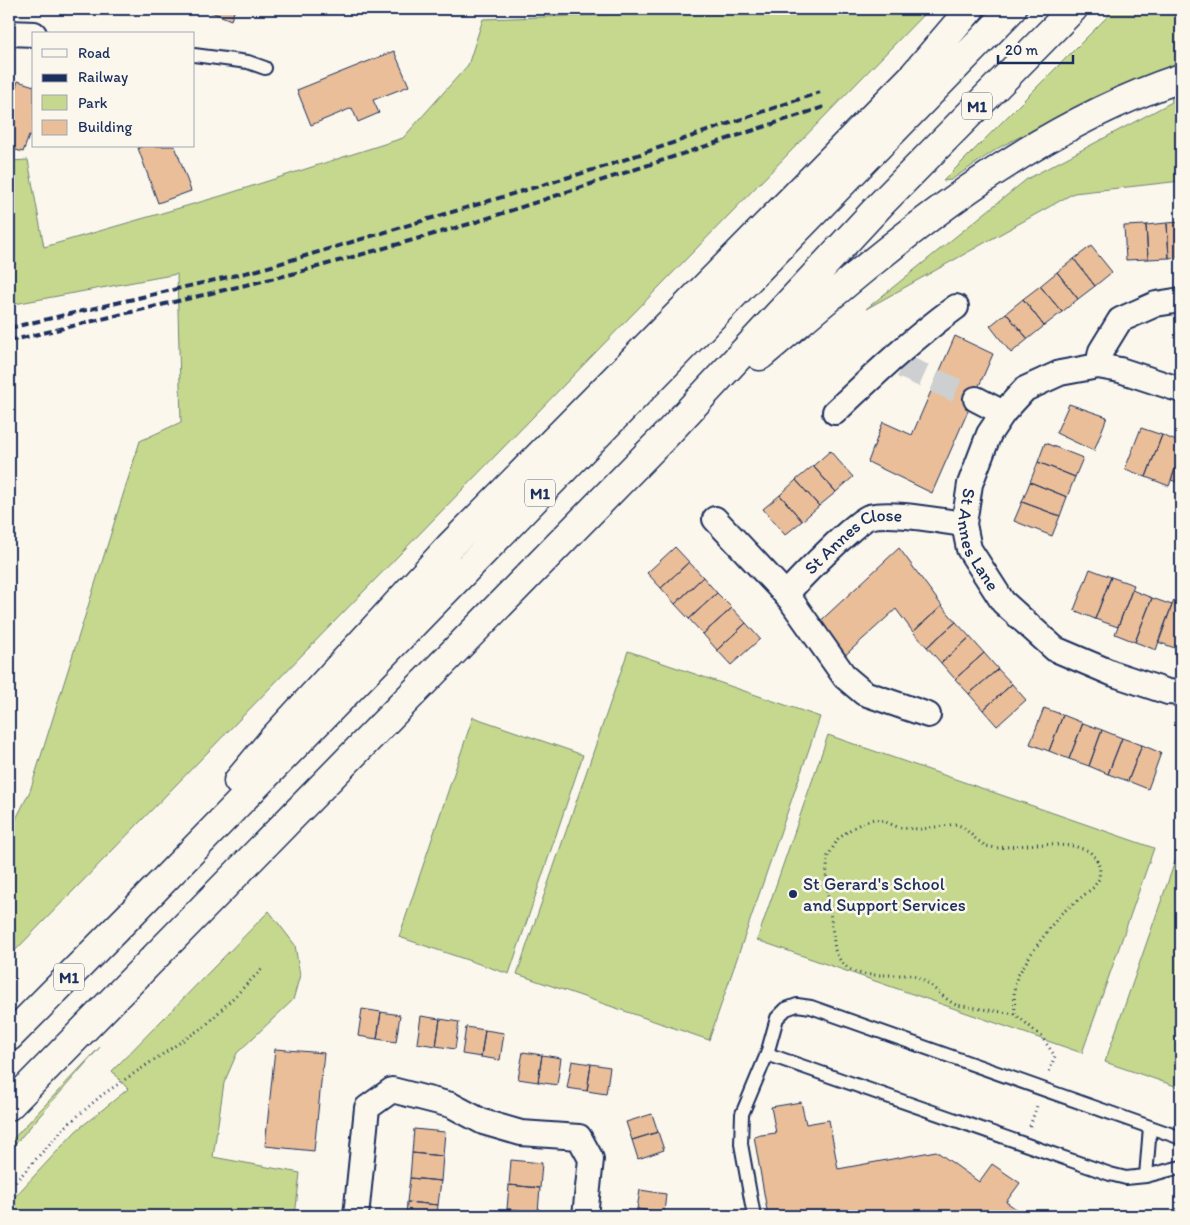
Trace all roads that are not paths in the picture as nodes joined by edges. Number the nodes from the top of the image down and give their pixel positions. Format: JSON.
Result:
{"nodes":[{"id":1,"x":970,"y":9,"type":"edge"},
{"id":2,"x":1012,"y":9,"type":"edge"},
{"id":3,"x":1073,"y":9,"type":"edge"},
{"id":4,"x":9,"y":33,"type":"edge"},
{"id":5,"x":32,"y":34,"type":"edge"},
{"id":6,"x":195,"y":55,"type":"edge"},
{"id":7,"x":265,"y":68,"type":"dead end"},
{"id":8,"x":1181,"y":78,"type":"edge"},
{"id":9,"x":1181,"y":300,"type":"edge"},
{"id":10,"x":956,"y":307,"type":"dead end"},
{"id":11,"x":1098,"y":366,"type":"junction"},
{"id":12,"x":1181,"y":390,"type":"edge"},
{"id":13,"x":976,"y":398,"type":"tunnel mouth"},
{"id":14,"x":835,"y":412,"type":"dead end"},
{"id":15,"x":1003,"y":413,"type":"junction"},
{"id":16,"x":666,"y":434,"type":"junction"},
{"id":17,"x":715,"y":519,"type":"dead end"},
{"id":18,"x":964,"y":524,"type":"junction"},
{"id":19,"x":786,"y":595,"type":"junction"},
{"id":20,"x":1181,"y":693,"type":"edge"},
{"id":21,"x":928,"y":715,"type":"dead end"},
{"id":22,"x":129,"y":916,"type":"junction"},
{"id":23,"x":9,"y":1037,"type":"edge"},
{"id":24,"x":767,"y":1054,"type":"junction"},
{"id":25,"x":9,"y":1106,"type":"edge"},
{"id":26,"x":1150,"y":1127,"type":"junction"},
{"id":27,"x":1181,"y":1138,"type":"edge"},
{"id":28,"x":1181,"y":1167,"type":"edge"},
{"id":29,"x":1146,"y":1176,"type":"junction"},
{"id":30,"x":356,"y":1216,"type":"edge"},
{"id":31,"x":585,"y":1216,"type":"edge"},
{"id":32,"x":754,"y":1216,"type":"edge"}],
"edges":[{"from":1,"to":22,"type":"highway"},
{"from":2,"to":22,"type":"highway","number":"M1"},
{"from":3,"to":16,"type":"highway","number":"M1"},
{"from":4,"to":5,"type":"street"},
{"from":6,"to":7,"type":"lane"},
{"from":8,"to":16,"type":"highway"},
{"from":9,"to":11,"type":"street"},
{"from":10,"to":14,"type":"street"},
{"from":11,"to":12,"type":"street","name":"St Annes Lane"},
{"from":11,"to":15,"type":"street","name":"St Annes Lane"},
{"from":13,"to":15,"type":"street"},
{"from":15,"to":18,"type":"street","name":"St Annes Lane"},
{"from":16,"to":25,"type":"highway","number":"M1"},
{"from":17,"to":19,"type":"street"},
{"from":18,"to":19,"type":"street","name":"St Annes Close"},
{"from":18,"to":20,"type":"street","name":"St Annes Lane"},
{"from":19,"to":21,"type":"street"},
{"from":22,"to":23,"type":"highway","number":"M1"},
{"from":24,"to":26,"type":"lane"},
{"from":24,"to":29,"type":"lane"},
{"from":24,"to":32,"type":"lane"},
{"from":26,"to":27,"type":"lane"},
{"from":26,"to":29,"type":"lane"},
{"from":28,"to":29,"type":"lane"},
{"from":30,"to":31,"type":"street"}]}
